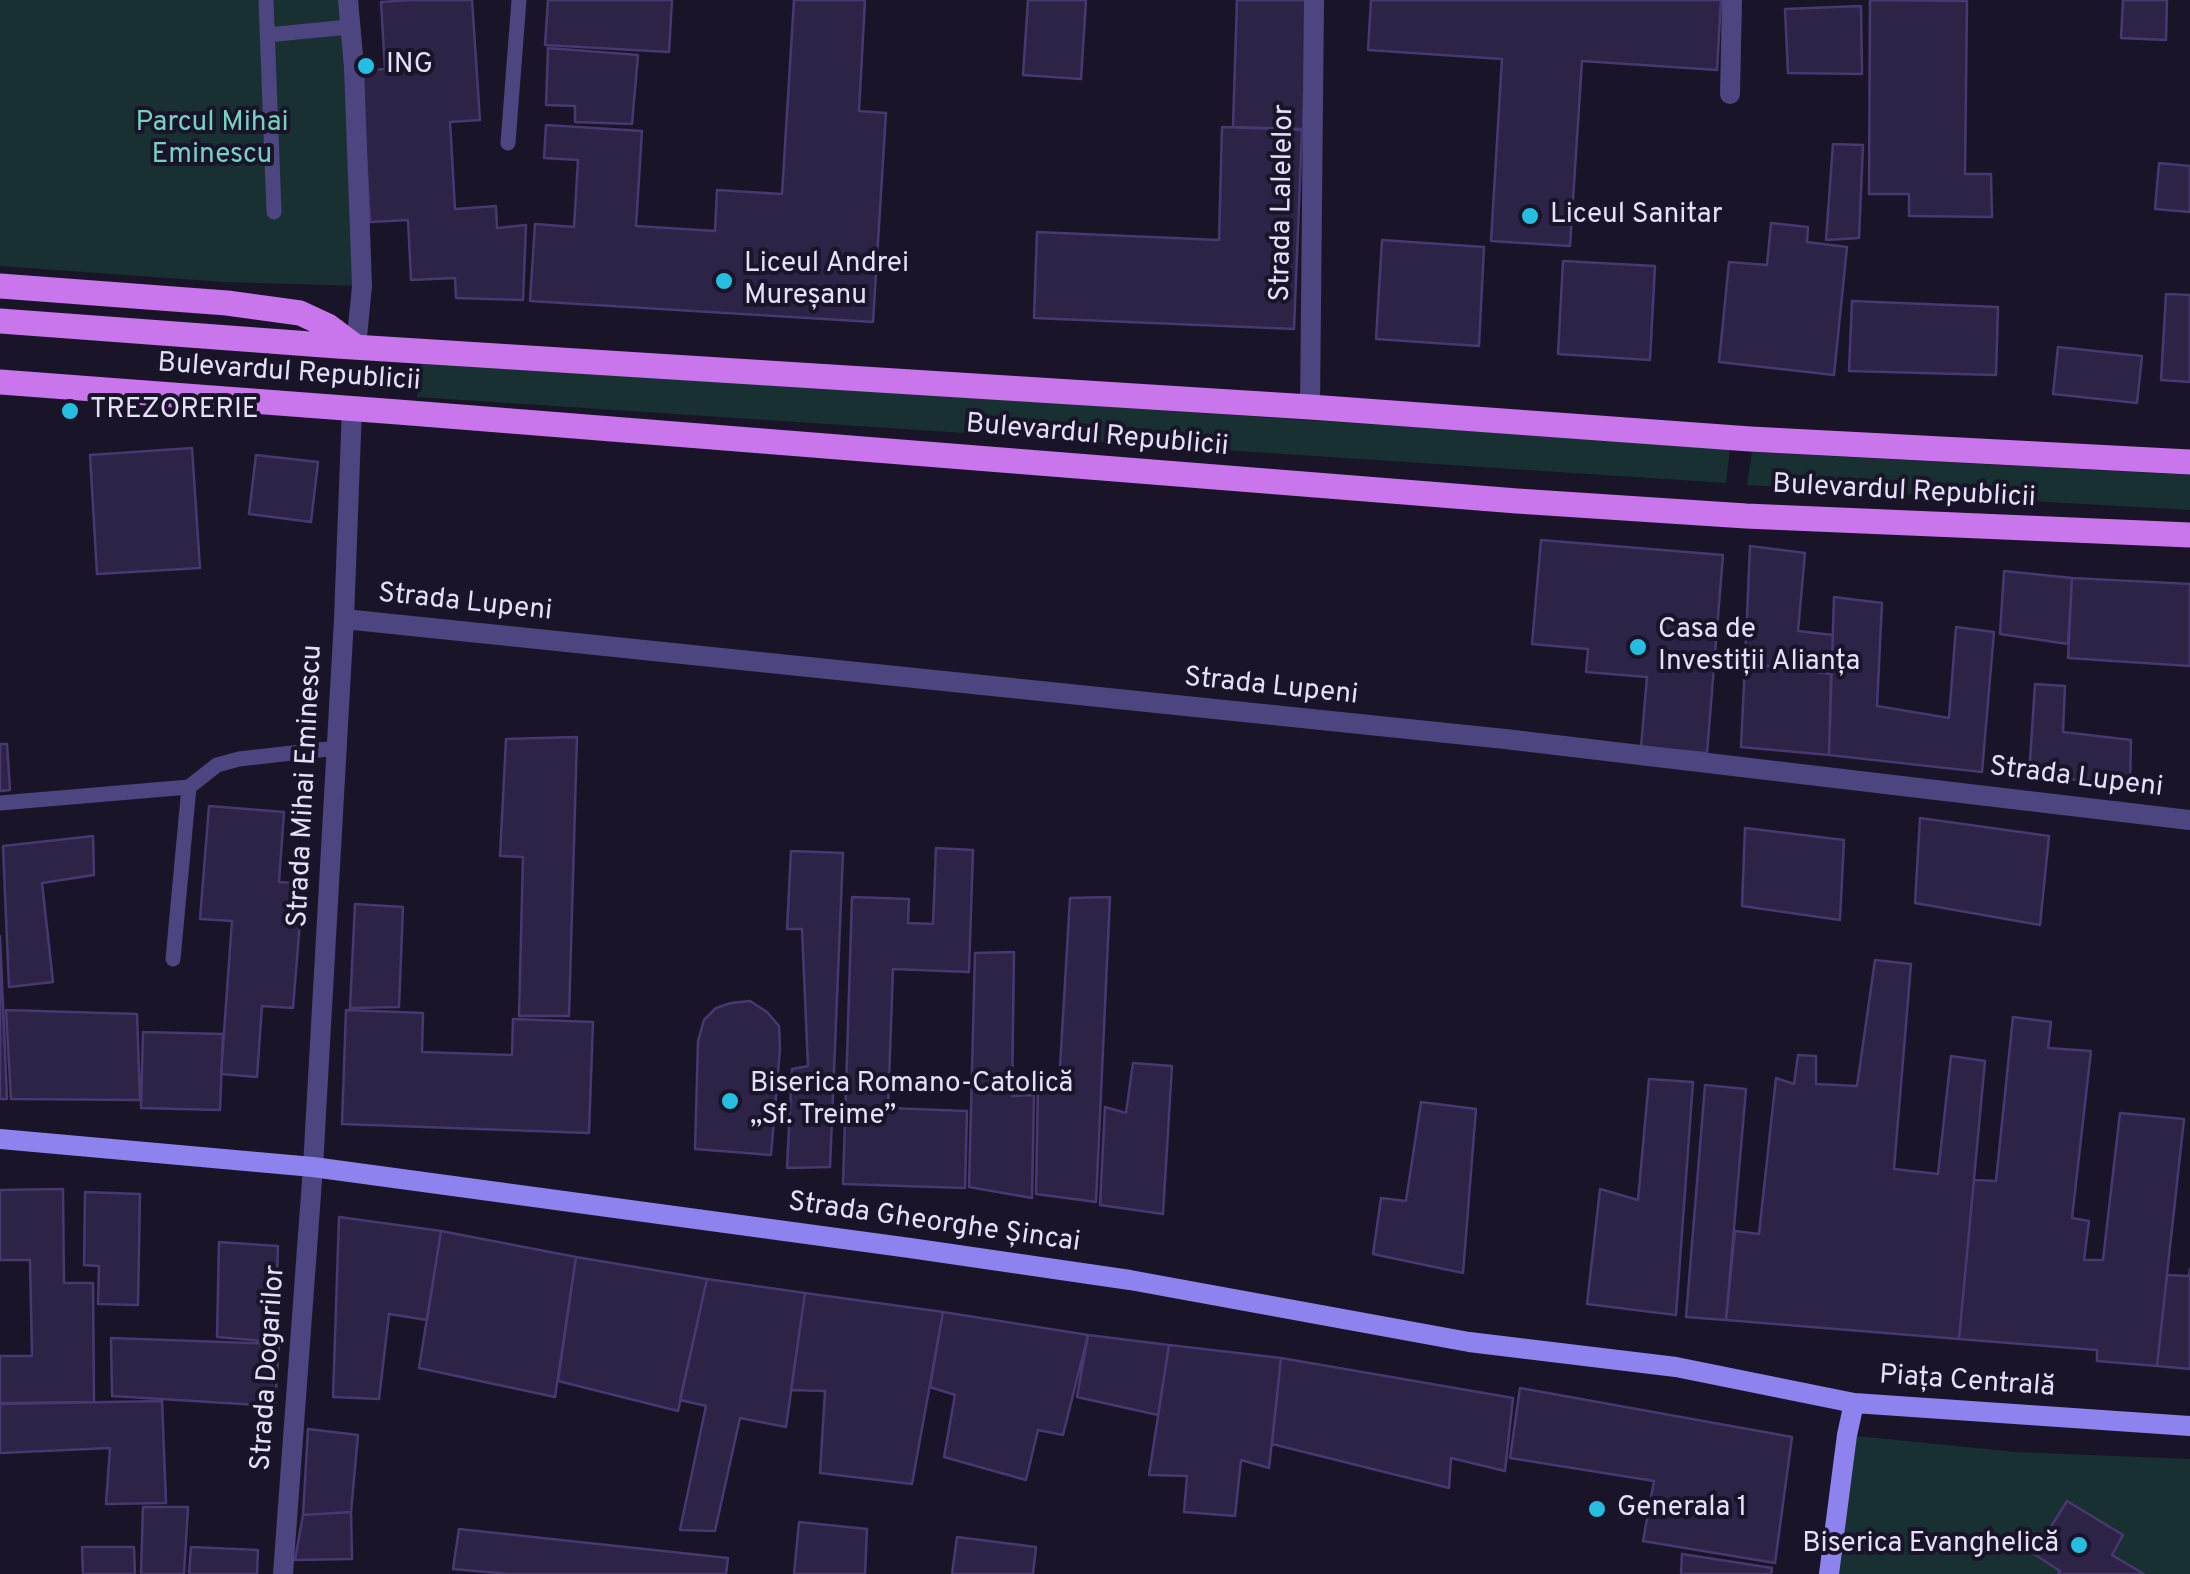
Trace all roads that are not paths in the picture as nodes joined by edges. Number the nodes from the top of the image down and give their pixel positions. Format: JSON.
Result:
{"nodes":[{"id":1,"x":266,"y":0,"type":"edge"},
{"id":2,"x":348,"y":0,"type":"edge"},
{"id":3,"x":519,"y":0,"type":"edge"},
{"id":4,"x":1314,"y":0,"type":"edge"},
{"id":5,"x":1732,"y":0,"type":"edge"},
{"id":6,"x":350,"y":27,"type":"junction"},
{"id":7,"x":268,"y":36,"type":"junction"},
{"id":8,"x":1730,"y":94,"type":"dead end"},
{"id":9,"x":508,"y":143,"type":"dead end"},
{"id":10,"x":274,"y":212,"type":"dead end"},
{"id":11,"x":0,"y":286,"type":"edge"},
{"id":12,"x":0,"y":321,"type":"edge"},
{"id":13,"x":356,"y":347,"type":"junction"},
{"id":14,"x":0,"y":382,"type":"edge"},
{"id":15,"x":1310,"y":407,"type":"junction"},
{"id":16,"x":352,"y":408,"type":"junction"},
{"id":17,"x":2190,"y":462,"type":"edge"},
{"id":18,"x":2190,"y":535,"type":"edge"},
{"id":19,"x":344,"y":619,"type":"junction"},
{"id":20,"x":337,"y":748,"type":"junction"},
{"id":21,"x":189,"y":787,"type":"junction"},
{"id":22,"x":0,"y":804,"type":"edge"},
{"id":23,"x":2190,"y":820,"type":"edge"},
{"id":24,"x":173,"y":958,"type":"dead end"},
{"id":25,"x":0,"y":1140,"type":"edge"},
{"id":26,"x":313,"y":1166,"type":"junction"},
{"id":27,"x":1854,"y":1403,"type":"junction"},
{"id":28,"x":2190,"y":1426,"type":"edge"},
{"id":29,"x":288,"y":1573,"type":"edge"},
{"id":30,"x":1829,"y":1574,"type":"edge"}],
"edges":[{"from":1,"to":7,"type":"lane"},
{"from":2,"to":6,"type":"street"},
{"from":3,"to":9,"type":"lane"},
{"from":4,"to":15,"type":"street","name":"Strada Lalelelor"},
{"from":5,"to":8,"type":"street"},
{"from":6,"to":7,"type":"lane"},
{"from":6,"to":13,"type":"street"},
{"from":7,"to":10,"type":"lane"},
{"from":11,"to":13,"type":"main road"},
{"from":12,"to":13,"type":"main road","name":"Bulevardul Republicii"},
{"from":13,"to":15,"type":"main road","name":"Bulevardul Republicii"},
{"from":14,"to":16,"type":"main road","name":"Bulevardul Republicii"},
{"from":15,"to":17,"type":"main road","name":"Bulevardul Republicii"},
{"from":16,"to":18,"type":"main road","name":"Bulevardul Republicii"},
{"from":16,"to":19,"type":"street","name":"Strada Mihai Eminescu"},
{"from":19,"to":20,"type":"street","name":"Strada Mihai Eminescu"},
{"from":19,"to":23,"type":"street","name":"Strada Lupeni"},
{"from":20,"to":21,"type":"lane"},
{"from":20,"to":26,"type":"street","name":"Strada Mihai Eminescu"},
{"from":21,"to":22,"type":"lane"},
{"from":21,"to":24,"type":"lane"},
{"from":25,"to":26,"type":"street","name":"Strada Gheorghe Șincai"},
{"from":26,"to":27,"type":"street","name":"Strada Gheorghe Șincai"},
{"from":26,"to":29,"type":"street","name":"Strada Dogarilor"},
{"from":27,"to":28,"type":"street","name":"Piața Centrală"},
{"from":27,"to":30,"type":"street","name":"Piața Centrală"}]}
